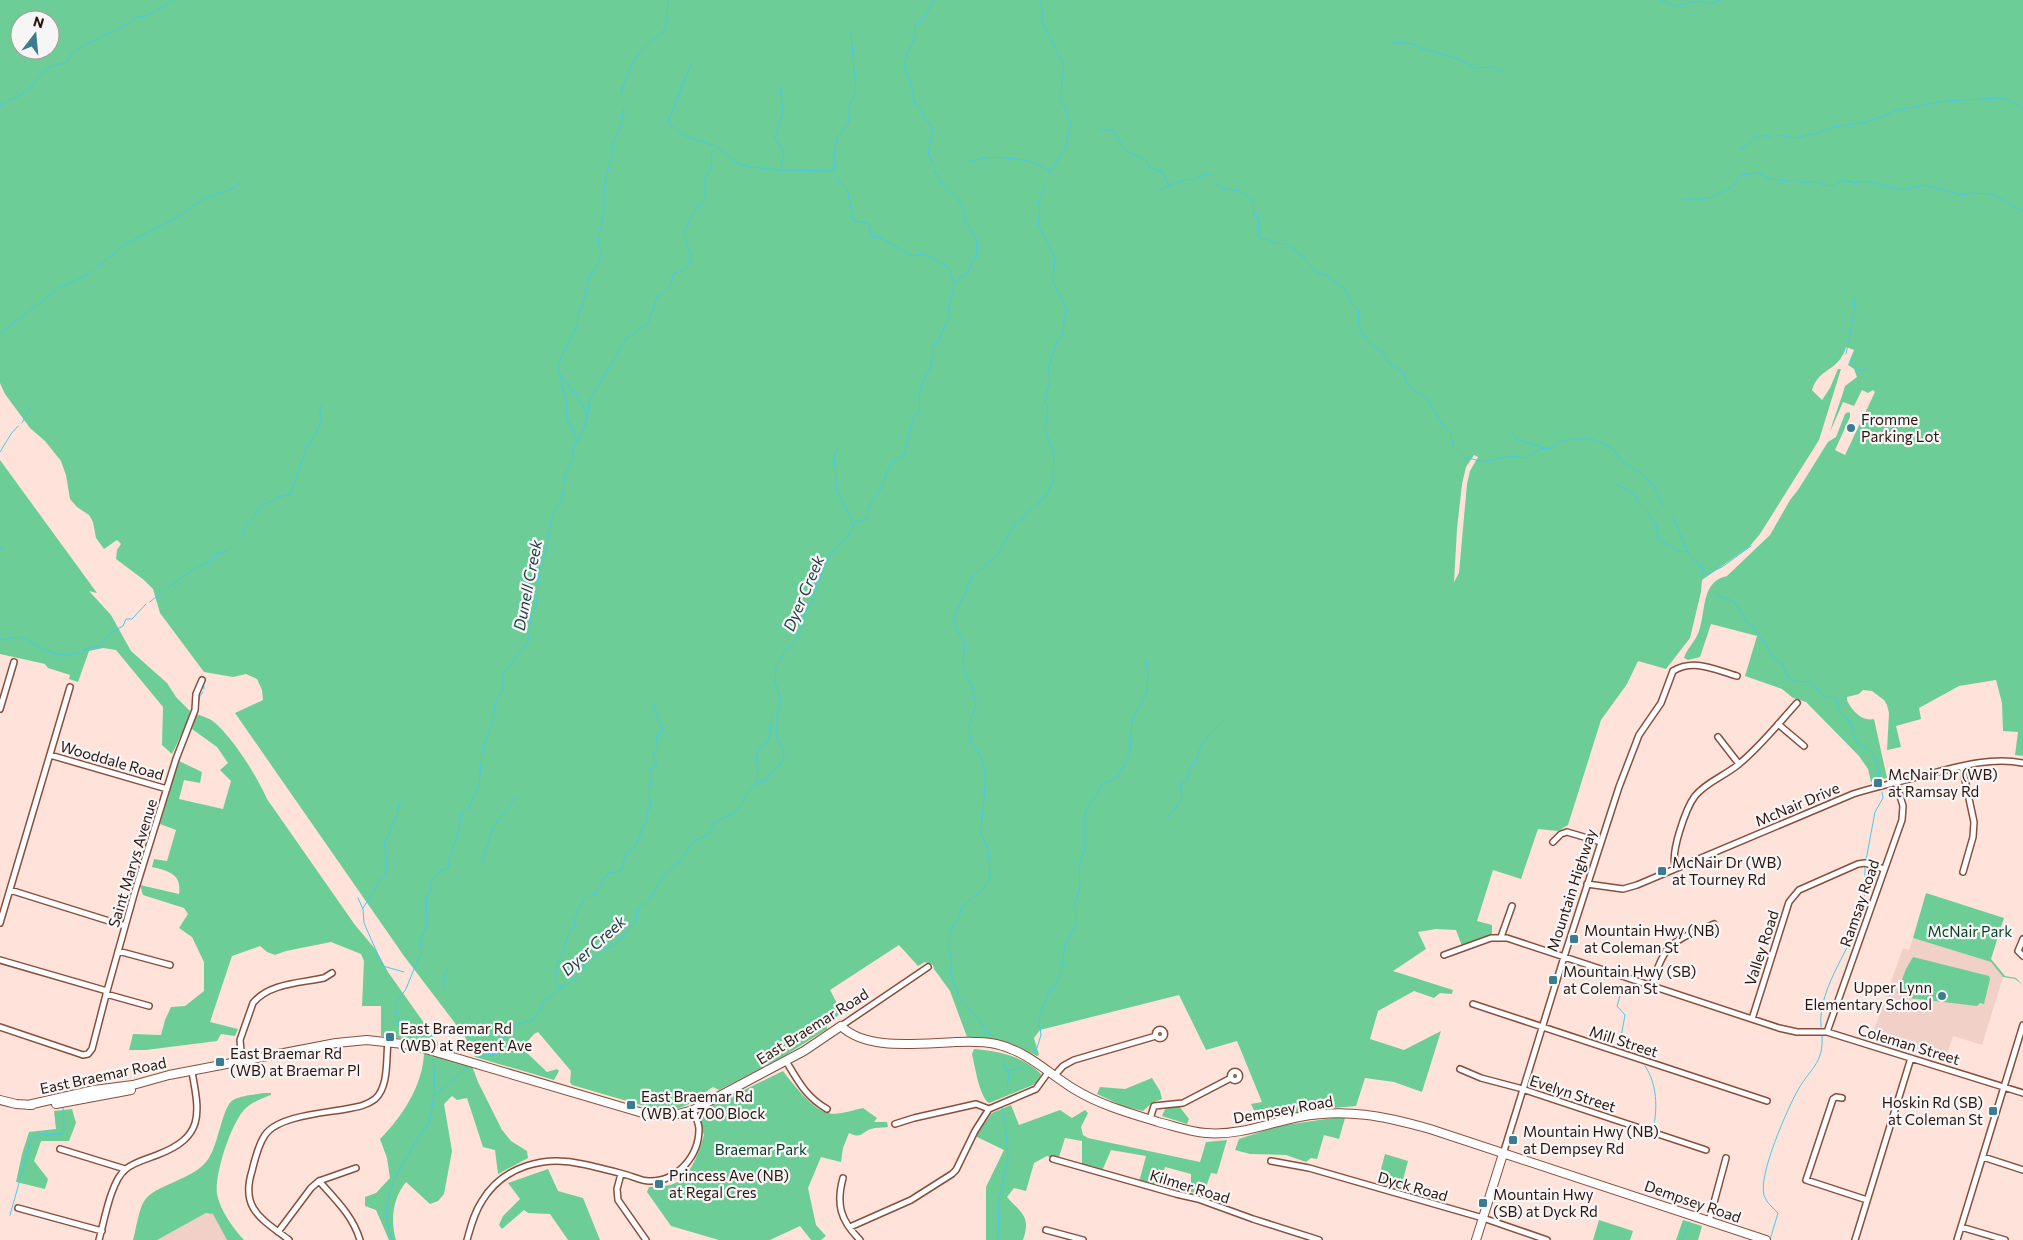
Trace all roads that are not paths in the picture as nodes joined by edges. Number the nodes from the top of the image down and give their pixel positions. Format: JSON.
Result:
{"nodes":[{"id":1,"x":14,"y":662,"type":"dead end"},
{"id":2,"x":1737,"y":676,"type":"dead end"},
{"id":3,"x":202,"y":680,"type":"dead end"},
{"id":4,"x":70,"y":687,"type":"dead end"},
{"id":5,"x":1797,"y":703,"type":"dead end"},
{"id":6,"x":0,"y":709,"type":"edge"},
{"id":7,"x":1778,"y":724,"type":"junction"},
{"id":8,"x":1718,"y":737,"type":"dead end"},
{"id":9,"x":1804,"y":746,"type":"dead end"},
{"id":10,"x":50,"y":755,"type":"junction"},
{"id":11,"x":2023,"y":762,"type":"edge"},
{"id":12,"x":1739,"y":764,"type":"junction"},
{"id":13,"x":1962,"y":766,"type":"junction"},
{"id":14,"x":1896,"y":782,"type":"junction"},
{"id":15,"x":167,"y":790,"type":"junction"},
{"id":16,"x":1552,"y":842,"type":"dead end"},
{"id":17,"x":1601,"y":842,"type":"junction"},
{"id":18,"x":1676,"y":868,"type":"junction"},
{"id":19,"x":1884,"y":869,"type":"junction"},
{"id":20,"x":1963,"y":872,"type":"dead end"},
{"id":21,"x":1587,"y":884,"type":"junction"},
{"id":22,"x":10,"y":890,"type":"junction"},
{"id":23,"x":1512,"y":906,"type":"dead end"},
{"id":24,"x":0,"y":922,"type":"edge"},
{"id":25,"x":1714,"y":924,"type":"dead end"},
{"id":26,"x":125,"y":926,"type":"junction"},
{"id":27,"x":1501,"y":937,"type":"junction"},
{"id":28,"x":2023,"y":939,"type":"edge"},
{"id":29,"x":118,"y":951,"type":"junction"},
{"id":30,"x":1444,"y":955,"type":"dead end"},
{"id":31,"x":2023,"y":956,"type":"edge"},
{"id":32,"x":1564,"y":957,"type":"junction"},
{"id":33,"x":0,"y":960,"type":"edge"},
{"id":34,"x":170,"y":964,"type":"dead end"},
{"id":35,"x":928,"y":967,"type":"dead end"},
{"id":36,"x":332,"y":973,"type":"dead end"},
{"id":37,"x":267,"y":981,"type":"dead end"},
{"id":38,"x":1652,"y":986,"type":"junction"},
{"id":39,"x":270,"y":989,"type":"junction"},
{"id":40,"x":106,"y":993,"type":"junction"},
{"id":41,"x":1473,"y":1004,"type":"dead end"},
{"id":42,"x":149,"y":1006,"type":"dead end"},
{"id":43,"x":1752,"y":1019,"type":"junction"},
{"id":44,"x":2023,"y":1025,"type":"edge"},
{"id":45,"x":0,"y":1026,"type":"edge"},
{"id":46,"x":841,"y":1026,"type":"junction"},
{"id":47,"x":1542,"y":1027,"type":"junction"},
{"id":48,"x":1828,"y":1032,"type":"junction"},
{"id":49,"x":1156,"y":1036,"type":"dead end"},
{"id":50,"x":388,"y":1041,"type":"junction"},
{"id":51,"x":1911,"y":1058,"type":"junction"},
{"id":52,"x":786,"y":1061,"type":"junction"},
{"id":53,"x":242,"y":1062,"type":"junction"},
{"id":54,"x":1460,"y":1069,"type":"dead end"},
{"id":55,"x":188,"y":1072,"type":"junction"},
{"id":56,"x":1052,"y":1073,"type":"junction"},
{"id":57,"x":1231,"y":1078,"type":"dead end"},
{"id":58,"x":2004,"y":1087,"type":"junction"},
{"id":59,"x":1523,"y":1090,"type":"junction"},
{"id":60,"x":2023,"y":1093,"type":"edge"},
{"id":61,"x":1842,"y":1098,"type":"dead end"},
{"id":62,"x":0,"y":1100,"type":"edge"},
{"id":63,"x":1767,"y":1102,"type":"dead end"},
{"id":64,"x":827,"y":1109,"type":"dead end"},
{"id":65,"x":989,"y":1109,"type":"junction"},
{"id":66,"x":693,"y":1110,"type":"junction"},
{"id":67,"x":1150,"y":1119,"type":"junction"},
{"id":68,"x":895,"y":1124,"type":"dead end"},
{"id":69,"x":60,"y":1148,"type":"dead end"},
{"id":70,"x":1706,"y":1150,"type":"dead end"},
{"id":71,"x":1503,"y":1154,"type":"junction"},
{"id":72,"x":1983,"y":1157,"type":"junction"},
{"id":73,"x":1726,"y":1158,"type":"dead end"},
{"id":74,"x":1053,"y":1159,"type":"dead end"},
{"id":75,"x":1271,"y":1161,"type":"dead end"},
{"id":76,"x":356,"y":1168,"type":"dead end"},
{"id":77,"x":125,"y":1169,"type":"junction"},
{"id":78,"x":2023,"y":1170,"type":"edge"},
{"id":79,"x":620,"y":1174,"type":"junction"},
{"id":80,"x":843,"y":1178,"type":"dead end"},
{"id":81,"x":320,"y":1181,"type":"junction"},
{"id":82,"x":1867,"y":1200,"type":"junction"},
{"id":83,"x":18,"y":1208,"type":"dead end"},
{"id":84,"x":1483,"y":1218,"type":"junction"},
{"id":85,"x":1708,"y":1221,"type":"junction"},
{"id":86,"x":850,"y":1227,"type":"junction"},
{"id":87,"x":1961,"y":1227,"type":"junction"},
{"id":88,"x":1046,"y":1230,"type":"dead end"},
{"id":89,"x":102,"y":1231,"type":"junction"},
{"id":90,"x":278,"y":1232,"type":"junction"},
{"id":91,"x":1762,"y":1239,"type":"edge"},
{"id":92,"x":99,"y":1240,"type":"edge"},
{"id":93,"x":289,"y":1240,"type":"edge"},
{"id":94,"x":360,"y":1240,"type":"edge"},
{"id":95,"x":467,"y":1240,"type":"edge"},
{"id":96,"x":646,"y":1240,"type":"edge"},
{"id":97,"x":860,"y":1240,"type":"edge"},
{"id":98,"x":1083,"y":1240,"type":"edge"},
{"id":99,"x":1319,"y":1240,"type":"edge"},
{"id":100,"x":1476,"y":1240,"type":"edge"},
{"id":101,"x":1547,"y":1240,"type":"edge"},
{"id":102,"x":1855,"y":1240,"type":"edge"},
{"id":103,"x":1957,"y":1240,"type":"edge"},
{"id":104,"x":2005,"y":1240,"type":"edge"}],
"edges":[{"from":1,"to":6,"type":"street"},
{"from":2,"to":17,"type":"street","name":"Mountain Highway"},
{"from":3,"to":15,"type":"street","name":"Saint Marys Avenue"},
{"from":4,"to":10,"type":"street"},
{"from":5,"to":7,"type":"street"},
{"from":7,"to":9,"type":"street"},
{"from":7,"to":12,"type":"street"},
{"from":8,"to":12,"type":"street"},
{"from":10,"to":15,"type":"street","name":"Wooddale Road"},
{"from":10,"to":22,"type":"street"},
{"from":11,"to":13,"type":"street","name":"McNair Drive"},
{"from":12,"to":18,"type":"street"},
{"from":13,"to":14,"type":"street","name":"McNair Drive"},
{"from":13,"to":20,"type":"street"},
{"from":14,"to":18,"type":"street","name":"McNair Drive"},
{"from":14,"to":19,"type":"street","name":"Ramsay Road"},
{"from":15,"to":26,"type":"street","name":"Saint Marys Avenue"},
{"from":16,"to":17,"type":"street"},
{"from":17,"to":21,"type":"street","name":"Mountain Highway"},
{"from":18,"to":21,"type":"street","name":"McNair Drive"},
{"from":19,"to":43,"type":"street","name":"Valley Road"},
{"from":19,"to":48,"type":"street","name":"Ramsay Road"},
{"from":21,"to":32,"type":"street","name":"Mountain Highway"},
{"from":22,"to":24,"type":"street"},
{"from":22,"to":26,"type":"street"},
{"from":23,"to":27,"type":"street"},
{"from":25,"to":38,"type":"street"},
{"from":26,"to":29,"type":"street","name":"Saint Marys Avenue"},
{"from":27,"to":30,"type":"street"},
{"from":27,"to":32,"type":"street","name":"Coleman Street"},
{"from":28,"to":31,"type":"street"},
{"from":29,"to":34,"type":"street"},
{"from":29,"to":40,"type":"street","name":"Saint Marys Avenue"},
{"from":32,"to":38,"type":"street","name":"Coleman Street"},
{"from":32,"to":47,"type":"street","name":"Mountain Highway"},
{"from":33,"to":40,"type":"street"},
{"from":35,"to":46,"type":"street","name":"East Braemar Road"},
{"from":36,"to":39,"type":"street"},
{"from":37,"to":39,"type":"street"},
{"from":38,"to":43,"type":"street","name":"Coleman Street"},
{"from":39,"to":53,"type":"street"},
{"from":40,"to":42,"type":"street"},
{"from":40,"to":45,"type":"street","name":"Saint Marys Avenue"},
{"from":41,"to":47,"type":"street","name":"Mill Street"},
{"from":43,"to":48,"type":"street","name":"Coleman Street"},
{"from":44,"to":58,"type":"street"},
{"from":46,"to":52,"type":"street","name":"East Braemar Road"},
{"from":46,"to":56,"type":"street","name":"Dempsey Road"},
{"from":47,"to":59,"type":"street","name":"Mountain Highway"},
{"from":47,"to":63,"type":"street","name":"Mill Street"},
{"from":48,"to":51,"type":"street","name":"Coleman Street"},
{"from":49,"to":56,"type":"street"},
{"from":50,"to":53,"type":"street","name":"East Braemar Road"},
{"from":50,"to":66,"type":"street","name":"East Braemar Road"},
{"from":50,"to":90,"type":"street"},
{"from":51,"to":58,"type":"street","name":"Coleman Street"},
{"from":51,"to":82,"type":"street"},
{"from":52,"to":64,"type":"street"},
{"from":52,"to":66,"type":"street","name":"East Braemar Road"},
{"from":53,"to":55,"type":"street","name":"East Braemar Road"},
{"from":54,"to":59,"type":"street","name":"Evelyn Street"},
{"from":55,"to":62,"type":"street","name":"East Braemar Road"},
{"from":55,"to":77,"type":"street"},
{"from":56,"to":65,"type":"street"},
{"from":56,"to":67,"type":"street","name":"Dempsey Road"},
{"from":57,"to":67,"type":"street"},
{"from":58,"to":60,"type":"street","name":"Coleman Street"},
{"from":58,"to":72,"type":"street"},
{"from":59,"to":70,"type":"street","name":"Evelyn Street"},
{"from":59,"to":71,"type":"street","name":"Mountain Highway"},
{"from":61,"to":82,"type":"street"},
{"from":65,"to":68,"type":"street"},
{"from":65,"to":86,"type":"street"},
{"from":66,"to":79,"type":"street"},
{"from":67,"to":71,"type":"street","name":"Dempsey Road"},
{"from":69,"to":77,"type":"street"},
{"from":71,"to":84,"type":"street","name":"Mountain Highway"},
{"from":71,"to":85,"type":"street","name":"Dempsey Road"},
{"from":72,"to":78,"type":"street"},
{"from":72,"to":87,"type":"street"},
{"from":73,"to":85,"type":"street"},
{"from":74,"to":99,"type":"street","name":"Kilmer Road"},
{"from":75,"to":84,"type":"street","name":"Dyck Road"},
{"from":76,"to":81,"type":"street"},
{"from":77,"to":89,"type":"street"},
{"from":79,"to":95,"type":"street"},
{"from":79,"to":96,"type":"street"},
{"from":80,"to":86,"type":"street"},
{"from":81,"to":90,"type":"street"},
{"from":81,"to":94,"type":"street"},
{"from":82,"to":102,"type":"street"},
{"from":83,"to":89,"type":"street"},
{"from":84,"to":100,"type":"street","name":"Mountain Highway"},
{"from":84,"to":101,"type":"street","name":"Dyck Road"},
{"from":85,"to":91,"type":"street","name":"Dempsey Road"},
{"from":86,"to":97,"type":"street"},
{"from":87,"to":103,"type":"street"},
{"from":87,"to":104,"type":"street"},
{"from":88,"to":98,"type":"street"},
{"from":89,"to":92,"type":"street"},
{"from":90,"to":93,"type":"street"}]}
